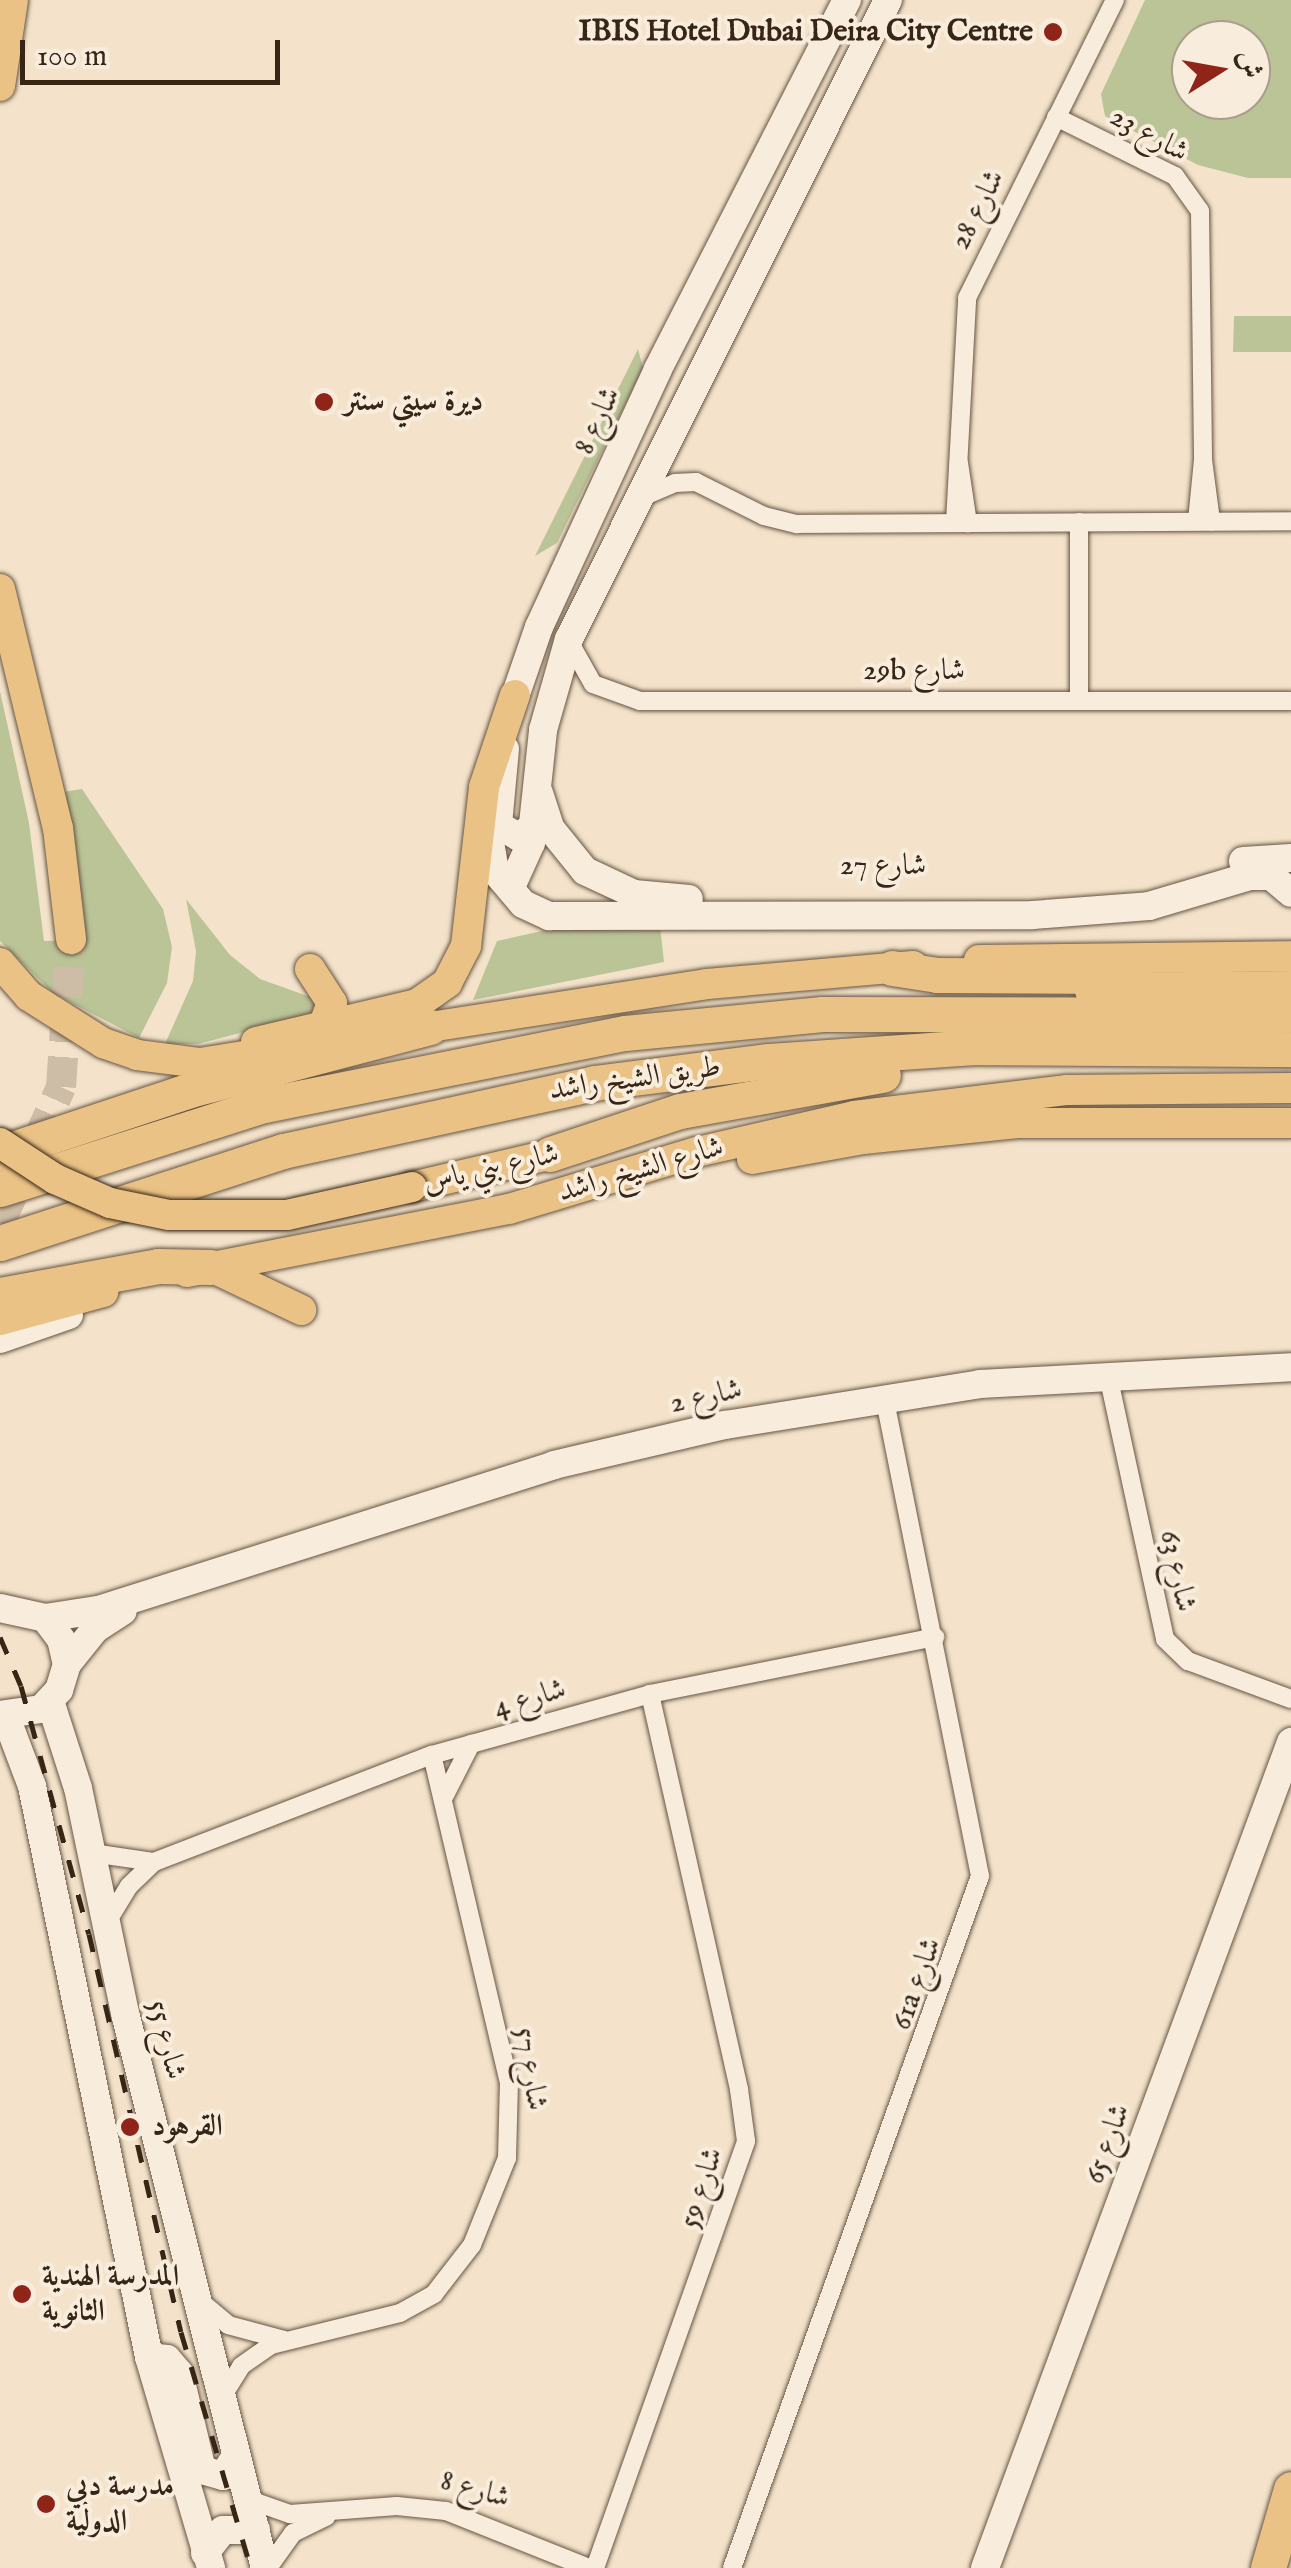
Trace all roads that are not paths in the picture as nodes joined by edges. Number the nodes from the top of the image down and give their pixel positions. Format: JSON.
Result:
{"nodes":[{"id":1,"x":13,"y":0,"type":"edge"},
{"id":2,"x":847,"y":0,"type":"edge"},
{"id":3,"x":888,"y":0,"type":"edge"},
{"id":4,"x":1116,"y":0,"type":"edge"},
{"id":5,"x":0,"y":86,"type":"edge"},
{"id":6,"x":1059,"y":112,"type":"junction"},
{"id":7,"x":692,"y":299,"type":"junction"},
{"id":8,"x":631,"y":512,"type":"junction"},
{"id":9,"x":1204,"y":521,"type":"junction"},
{"id":10,"x":1291,"y":521,"type":"edge"},
{"id":11,"x":961,"y":522,"type":"junction"},
{"id":12,"x":1079,"y":522,"type":"junction"},
{"id":13,"x":0,"y":589,"type":"edge"},
{"id":14,"x":569,"y":639,"type":"junction"},
{"id":15,"x":1080,"y":700,"type":"junction"},
{"id":16,"x":1291,"y":702,"type":"edge"},
{"id":17,"x":511,"y":706,"type":"junction"},
{"id":18,"x":536,"y":776,"type":"junction"},
{"id":19,"x":532,"y":827,"type":"junction"},
{"id":20,"x":1291,"y":858,"type":"edge"},
{"id":21,"x":511,"y":888,"type":"junction"},
{"id":22,"x":1291,"y":893,"type":"edge"},
{"id":23,"x":1291,"y":936,"type":"edge"},
{"id":24,"x":71,"y":939,"type":"tunnel mouth"},
{"id":25,"x":1276,"y":956,"type":"edge"},
{"id":26,"x":0,"y":963,"type":"edge"},
{"id":27,"x":892,"y":968,"type":"junction"},
{"id":28,"x":310,"y":969,"type":"dead end"},
{"id":29,"x":1187,"y":986,"type":"junction"},
{"id":30,"x":1291,"y":988,"type":"edge"},
{"id":31,"x":822,"y":1014,"type":"junction"},
{"id":32,"x":1291,"y":1015,"type":"edge"},
{"id":33,"x":323,"y":1026,"type":"junction"},
{"id":34,"x":430,"y":1027,"type":"junction"},
{"id":35,"x":975,"y":1047,"type":"junction"},
{"id":36,"x":1291,"y":1049,"type":"edge"},
{"id":37,"x":160,"y":1058,"type":"junction"},
{"id":38,"x":1175,"y":1085,"type":"junction"},
{"id":39,"x":1291,"y":1088,"type":"edge"},
{"id":40,"x":1291,"y":1123,"type":"edge"},
{"id":41,"x":0,"y":1143,"type":"edge"},
{"id":42,"x":0,"y":1153,"type":"edge"},
{"id":43,"x":550,"y":1154,"type":"junction"},
{"id":44,"x":582,"y":1187,"type":"junction"},
{"id":45,"x":0,"y":1189,"type":"edge"},
{"id":46,"x":0,"y":1243,"type":"edge"},
{"id":47,"x":212,"y":1267,"type":"junction"},
{"id":48,"x":124,"y":1287,"type":"junction"},
{"id":49,"x":0,"y":1295,"type":"edge"},
{"id":50,"x":302,"y":1310,"type":"dead end"},
{"id":51,"x":0,"y":1320,"type":"edge"},
{"id":52,"x":0,"y":1339,"type":"edge"},
{"id":53,"x":1291,"y":1366,"type":"edge"},
{"id":54,"x":1108,"y":1376,"type":"junction"},
{"id":55,"x":884,"y":1397,"type":"junction"},
{"id":56,"x":154,"y":1592,"type":"junction"},
{"id":57,"x":4,"y":1600,"type":"edge"},
{"id":58,"x":45,"y":1618,"type":"junction"},
{"id":59,"x":934,"y":1636,"type":"junction"},
{"id":60,"x":66,"y":1664,"type":"junction"},
{"id":61,"x":650,"y":1694,"type":"junction"},
{"id":62,"x":1291,"y":1699,"type":"edge"},
{"id":63,"x":50,"y":1701,"type":"junction"},
{"id":64,"x":3,"y":1716,"type":"edge"},
{"id":65,"x":1291,"y":1742,"type":"edge"},
{"id":66,"x":471,"y":1744,"type":"junction"},
{"id":67,"x":432,"y":1755,"type":"junction"},
{"id":68,"x":443,"y":1800,"type":"junction"},
{"id":69,"x":92,"y":1853,"type":"junction"},
{"id":70,"x":154,"y":1862,"type":"junction"},
{"id":71,"x":54,"y":1894,"type":"junction"},
{"id":72,"x":106,"y":1916,"type":"junction"},
{"id":73,"x":196,"y":2297,"type":"junction"},
{"id":74,"x":284,"y":2340,"type":"junction"},
{"id":75,"x":149,"y":2357,"type":"junction"},
{"id":76,"x":222,"y":2398,"type":"junction"},
{"id":77,"x":236,"y":2456,"type":"junction"},
{"id":78,"x":1288,"y":2497,"type":"edge"},
{"id":79,"x":247,"y":2498,"type":"junction"},
{"id":80,"x":336,"y":2514,"type":"junction"},
{"id":81,"x":256,"y":2530,"type":"junction"},
{"id":82,"x":208,"y":2560,"type":"edge"},
{"id":83,"x":266,"y":2568,"type":"edge"},
{"id":84,"x":592,"y":2568,"type":"edge"},
{"id":85,"x":732,"y":2568,"type":"edge"},
{"id":86,"x":986,"y":2568,"type":"edge"},
{"id":87,"x":1250,"y":2568,"type":"edge"},
{"id":88,"x":1268,"y":2568,"type":"edge"}],
"edges":[{"from":1,"to":5,"type":"main road"},
{"from":2,"to":7,"type":"street","name":"شارع 8"},
{"from":3,"to":8,"type":"street"},
{"from":4,"to":6,"type":"street","name":"شارع 28"},
{"from":6,"to":9,"type":"street","name":"شارع 23"},
{"from":6,"to":11,"type":"street","name":"شارع 28"},
{"from":7,"to":8,"type":"street"},
{"from":7,"to":17,"type":"street","name":"شارع 8"},
{"from":8,"to":11,"type":"street"},
{"from":8,"to":14,"type":"street"},
{"from":9,"to":10,"type":"street"},
{"from":9,"to":12,"type":"street"},
{"from":11,"to":12,"type":"street"},
{"from":12,"to":15,"type":"street"},
{"from":13,"to":24,"type":"main road"},
{"from":14,"to":15,"type":"street","name":"29b شارع"},
{"from":14,"to":18,"type":"street"},
{"from":15,"to":16,"type":"street","name":"29b شارع"},
{"from":17,"to":19,"type":"street"},
{"from":17,"to":21,"type":"street","name":"شارع 8"},
{"from":17,"to":33,"type":"main road"},
{"from":18,"to":19,"type":"street"},
{"from":18,"to":20,"type":"street","name":"شارع 27"},
{"from":19,"to":21,"type":"street"},
{"from":21,"to":22,"type":"street","name":"شارع 8"},
{"from":23,"to":25,"type":"street"},
{"from":25,"to":27,"type":"main road"},
{"from":26,"to":37,"type":"main road"},
{"from":27,"to":29,"type":"highway"},
{"from":27,"to":34,"type":"main road"},
{"from":28,"to":33,"type":"main road"},
{"from":29,"to":30,"type":"highway"},
{"from":29,"to":31,"type":"highway"},
{"from":31,"to":32,"type":"highway","name":"طريق الشيخ راشد"},
{"from":31,"to":45,"type":"highway","name":"طريق الشيخ راشد"},
{"from":33,"to":37,"type":"main road"},
{"from":34,"to":37,"type":"main road"},
{"from":34,"to":42,"type":"highway"},
{"from":35,"to":36,"type":"highway","name":"طريق الشيخ راشد"},
{"from":35,"to":43,"type":"highway"},
{"from":35,"to":46,"type":"highway","name":"طريق الشيخ راشد"},
{"from":38,"to":39,"type":"main road","name":"شارع الشيخ راشد"},
{"from":38,"to":43,"type":"main road","name":"شارع بني ياس"},
{"from":38,"to":44,"type":"main road","name":"شارع الشيخ راشد"},
{"from":40,"to":44,"type":"main road"},
{"from":41,"to":43,"type":"main road","name":"شارع بني ياس","bridge":true},
{"from":44,"to":47,"type":"main road","name":"شارع الشيخ راشد"},
{"from":47,"to":48,"type":"main road","name":"شارع الشيخ راشد"},
{"from":47,"to":49,"type":"highway"},
{"from":47,"to":50,"type":"main road"},
{"from":48,"to":51,"type":"main road","name":"شارع الشيخ راشد"},
{"from":48,"to":52,"type":"street"},
{"from":53,"to":54,"type":"street","name":"شارع 2"},
{"from":54,"to":55,"type":"street","name":"شارع 2"},
{"from":54,"to":62,"type":"street","name":"شارع 63"},
{"from":55,"to":56,"type":"street","name":"شارع 2"},
{"from":55,"to":59,"type":"street","name":"61a شارع"},
{"from":56,"to":58,"type":"street","name":"شارع 2"},
{"from":56,"to":60,"type":"street","name":"شارع 2"},
{"from":57,"to":58,"type":"street"},
{"from":58,"to":60,"type":"street"},
{"from":59,"to":61,"type":"street","name":"شارع 4"},
{"from":59,"to":85,"type":"street","name":"61a شارع"},
{"from":60,"to":63,"type":"street","name":"شارع 2"},
{"from":61,"to":66,"type":"street","name":"شارع 4"},
{"from":61,"to":84,"type":"street","name":"شارع 59"},
{"from":63,"to":64,"type":"street"},
{"from":63,"to":69,"type":"street","name":"شارع 55"},
{"from":64,"to":71,"type":"street"},
{"from":65,"to":86,"type":"street","name":"شارع 65"},
{"from":66,"to":67,"type":"street","name":"شارع 4"},
{"from":66,"to":68,"type":"street"},
{"from":67,"to":68,"type":"street","name":"شارع 57"},
{"from":67,"to":70,"type":"street","name":"شارع 4"},
{"from":68,"to":74,"type":"street","name":"شارع 57"},
{"from":69,"to":70,"type":"street","name":"شارع 4"},
{"from":69,"to":72,"type":"street","name":"شارع 55"},
{"from":70,"to":72,"type":"street","name":"شارع 4"},
{"from":71,"to":72,"type":"street"},
{"from":71,"to":75,"type":"street"},
{"from":72,"to":73,"type":"street","name":"شارع 55"},
{"from":73,"to":74,"type":"street","name":"شارع 57"},
{"from":73,"to":76,"type":"street","name":"شارع 55"},
{"from":74,"to":76,"type":"street","name":"شارع 57"},
{"from":75,"to":77,"type":"street"},
{"from":75,"to":82,"type":"street"},
{"from":76,"to":77,"type":"street","name":"شارع 55"},
{"from":77,"to":79,"type":"street","name":"شارع 55"},
{"from":78,"to":87,"type":"main road"},
{"from":78,"to":88,"type":"highway"},
{"from":79,"to":80,"type":"street","name":"شارع 8"},
{"from":79,"to":81,"type":"street","name":"شارع 55"},
{"from":80,"to":83,"type":"street","name":"شارع 8"},
{"from":80,"to":84,"type":"street","name":"شارع 8"},
{"from":81,"to":82,"type":"street"},
{"from":81,"to":83,"type":"street","name":"شارع 55"}]}
